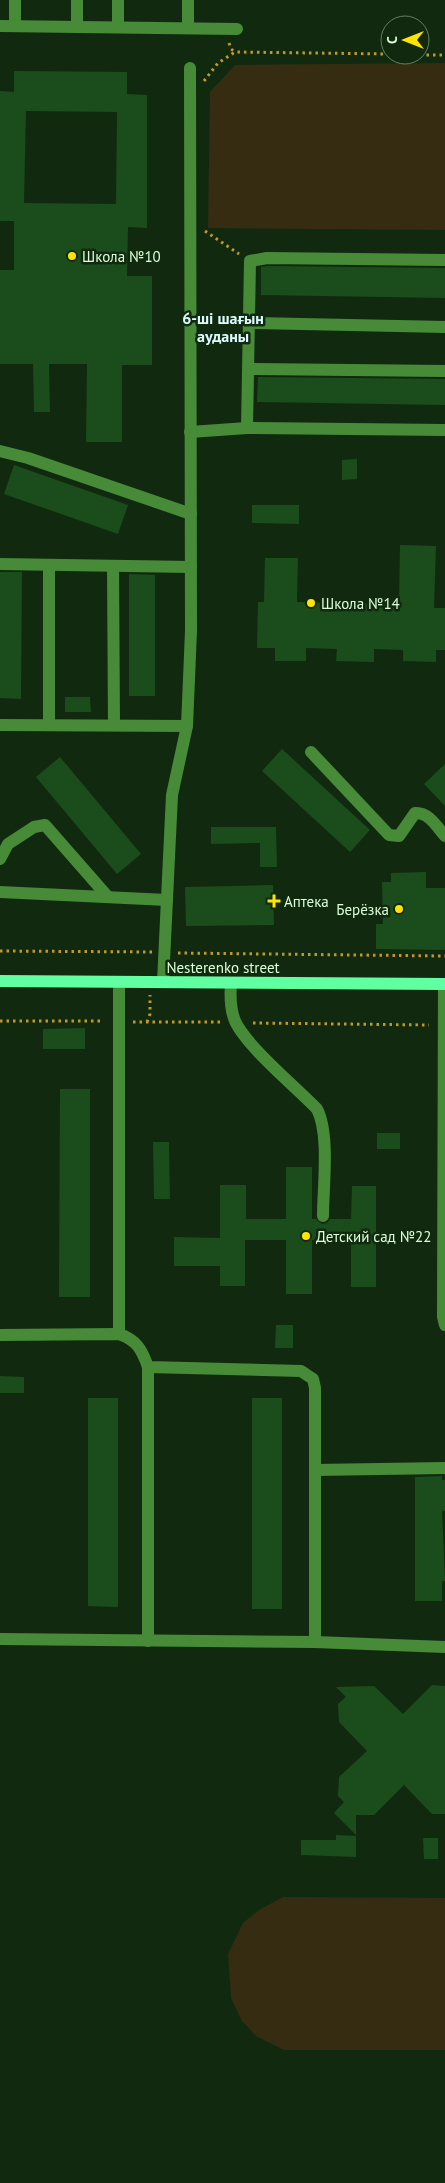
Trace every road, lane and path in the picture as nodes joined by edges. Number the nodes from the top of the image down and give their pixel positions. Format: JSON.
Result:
{"nodes":[{"id":1,"x":15,"y":0,"type":"edge"},
{"id":2,"x":77,"y":0,"type":"edge"},
{"id":3,"x":118,"y":0,"type":"edge"},
{"id":4,"x":188,"y":0,"type":"edge"},
{"id":5,"x":0,"y":26,"type":"edge"},
{"id":6,"x":15,"y":26,"type":"junction"},
{"id":7,"x":77,"y":27,"type":"junction"},
{"id":8,"x":118,"y":27,"type":"junction"},
{"id":9,"x":188,"y":28,"type":"junction"},
{"id":10,"x":237,"y":29,"type":"dead end"},
{"id":11,"x":380,"y":54,"type":"edge"},
{"id":12,"x":430,"y":55,"type":"edge"},
{"id":13,"x":445,"y":55,"type":"edge"},
{"id":14,"x":190,"y":68,"type":"dead end"},
{"id":15,"x":190,"y":102,"type":"junction"},
{"id":16,"x":190,"y":221,"type":"junction"},
{"id":17,"x":445,"y":260,"type":"edge"},
{"id":18,"x":250,"y":262,"type":"junction"},
{"id":19,"x":249,"y":323,"type":"junction"},
{"id":20,"x":445,"y":327,"type":"edge"},
{"id":21,"x":249,"y":369,"type":"junction"},
{"id":22,"x":445,"y":371,"type":"edge"},
{"id":23,"x":248,"y":428,"type":"junction"},
{"id":24,"x":445,"y":430,"type":"edge"},
{"id":25,"x":190,"y":432,"type":"junction"},
{"id":26,"x":0,"y":451,"type":"edge"},
{"id":27,"x":191,"y":514,"type":"junction"},
{"id":28,"x":0,"y":564,"type":"edge"},
{"id":29,"x":49,"y":565,"type":"junction"},
{"id":30,"x":113,"y":566,"type":"junction"},
{"id":31,"x":191,"y":567,"type":"junction"},
{"id":32,"x":0,"y":725,"type":"edge"},
{"id":33,"x":48,"y":725,"type":"junction"},
{"id":34,"x":114,"y":725,"type":"junction"},
{"id":35,"x":187,"y":726,"type":"junction"},
{"id":36,"x":311,"y":752,"type":"dead end"},
{"id":37,"x":445,"y":836,"type":"edge"},
{"id":38,"x":4,"y":840,"type":"edge"},
{"id":39,"x":0,"y":859,"type":"edge"},
{"id":40,"x":0,"y":892,"type":"edge"},
{"id":41,"x":108,"y":897,"type":"junction"},
{"id":42,"x":167,"y":900,"type":"junction"},
{"id":43,"x":0,"y":950,"type":"edge"},
{"id":44,"x":164,"y":952,"type":"junction"},
{"id":45,"x":445,"y":956,"type":"edge"},
{"id":46,"x":0,"y":981,"type":"edge"},
{"id":47,"x":119,"y":982,"type":"junction"},
{"id":48,"x":163,"y":982,"type":"junction"},
{"id":49,"x":231,"y":983,"type":"junction"},
{"id":50,"x":444,"y":984,"type":"edge"},
{"id":51,"x":0,"y":1021,"type":"edge"},
{"id":52,"x":119,"y":1022,"type":"junction"},
{"id":53,"x":236,"y":1022,"type":"junction"},
{"id":54,"x":444,"y":1025,"type":"junction"},
{"id":55,"x":323,"y":1216,"type":"dead end"},
{"id":56,"x":445,"y":1325,"type":"edge"},
{"id":57,"x":119,"y":1334,"type":"junction"},
{"id":58,"x":0,"y":1335,"type":"edge"},
{"id":59,"x":148,"y":1367,"type":"junction"},
{"id":60,"x":445,"y":1468,"type":"edge"},
{"id":61,"x":315,"y":1470,"type":"junction"},
{"id":62,"x":0,"y":1639,"type":"edge"},
{"id":63,"x":148,"y":1641,"type":"junction"},
{"id":64,"x":315,"y":1642,"type":"junction"},
{"id":65,"x":445,"y":1647,"type":"edge"}],
"edges":[{"from":1,"to":6,"type":"street"},
{"from":2,"to":7,"type":"street"},
{"from":3,"to":8,"type":"street"},
{"from":4,"to":9,"type":"street"},
{"from":5,"to":6,"type":"street"},
{"from":6,"to":7,"type":"street"},
{"from":7,"to":8,"type":"street"},
{"from":8,"to":9,"type":"street"},
{"from":9,"to":10,"type":"street"},
{"from":11,"to":15,"type":"path"},
{"from":12,"to":13,"type":"path"},
{"from":14,"to":15,"type":"street"},
{"from":15,"to":16,"type":"street"},
{"from":16,"to":18,"type":"path"},
{"from":16,"to":25,"type":"street"},
{"from":17,"to":18,"type":"street"},
{"from":18,"to":19,"type":"street"},
{"from":19,"to":20,"type":"street"},
{"from":19,"to":21,"type":"street"},
{"from":21,"to":22,"type":"street"},
{"from":21,"to":23,"type":"street"},
{"from":23,"to":24,"type":"street"},
{"from":23,"to":25,"type":"street"},
{"from":25,"to":27,"type":"street"},
{"from":26,"to":27,"type":"street"},
{"from":27,"to":31,"type":"street"},
{"from":28,"to":29,"type":"street"},
{"from":29,"to":30,"type":"street"},
{"from":29,"to":33,"type":"street"},
{"from":30,"to":31,"type":"street"},
{"from":30,"to":34,"type":"street"},
{"from":31,"to":35,"type":"street"},
{"from":32,"to":33,"type":"street"},
{"from":33,"to":34,"type":"street"},
{"from":34,"to":35,"type":"street"},
{"from":35,"to":42,"type":"street"},
{"from":36,"to":37,"type":"street"},
{"from":38,"to":39,"type":"street"},
{"from":38,"to":41,"type":"street"},
{"from":40,"to":41,"type":"street"},
{"from":41,"to":42,"type":"street"},
{"from":42,"to":44,"type":"street"},
{"from":43,"to":44,"type":"path"},
{"from":44,"to":45,"type":"path"},
{"from":44,"to":48,"type":"street"},
{"from":46,"to":47,"type":"main road","name":"Nesterenko street"},
{"from":47,"to":48,"type":"main road","name":"Nesterenko street"},
{"from":47,"to":52,"type":"street"},
{"from":48,"to":49,"type":"main road","name":"Nesterenko street"},
{"from":49,"to":50,"type":"main road","name":"Nesterenko street"},
{"from":49,"to":53,"type":"street"},
{"from":50,"to":54,"type":"street"},
{"from":51,"to":52,"type":"path"},
{"from":52,"to":53,"type":"path"},
{"from":52,"to":57,"type":"street"},
{"from":53,"to":54,"type":"path"},
{"from":53,"to":55,"type":"street"},
{"from":54,"to":56,"type":"street"},
{"from":57,"to":58,"type":"street"},
{"from":57,"to":59,"type":"street"},
{"from":59,"to":61,"type":"street"},
{"from":59,"to":63,"type":"street"},
{"from":60,"to":61,"type":"street"},
{"from":61,"to":64,"type":"street"},
{"from":62,"to":63,"type":"street"},
{"from":63,"to":64,"type":"street"},
{"from":64,"to":65,"type":"street"}]}
